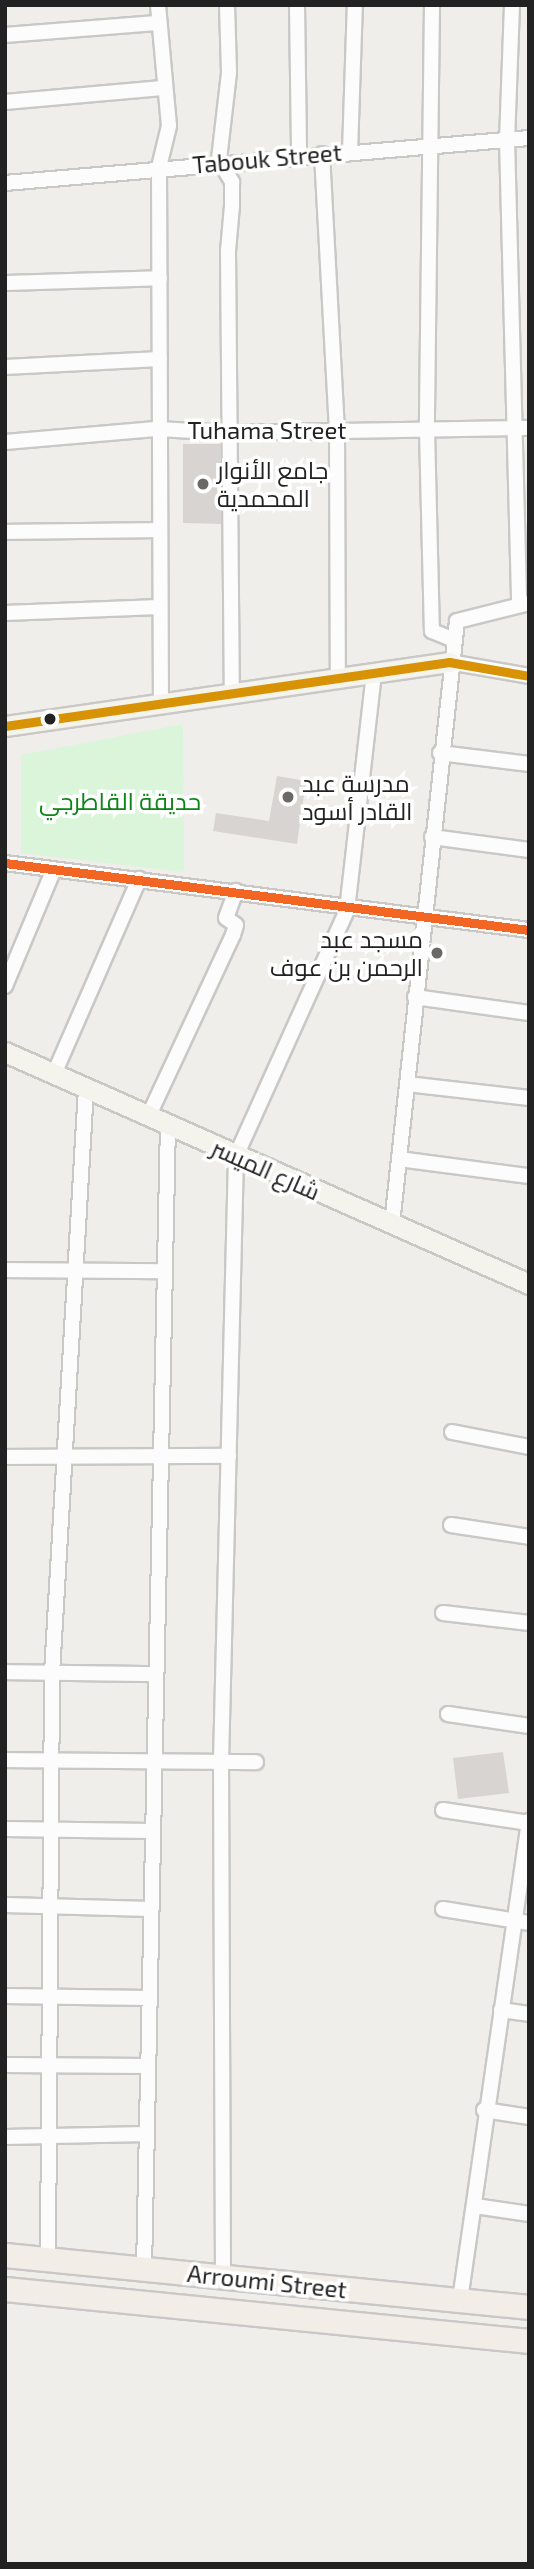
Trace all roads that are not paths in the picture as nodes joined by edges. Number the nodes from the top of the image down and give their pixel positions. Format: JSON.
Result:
{"nodes":[{"id":1,"x":158,"y":5,"type":"edge"},
{"id":2,"x":227,"y":5,"type":"edge"},
{"id":3,"x":298,"y":5,"type":"edge"},
{"id":4,"x":355,"y":5,"type":"edge"},
{"id":5,"x":432,"y":5,"type":"edge"},
{"id":6,"x":512,"y":5,"type":"edge"},
{"id":7,"x":157,"y":23,"type":"junction"},
{"id":8,"x":5,"y":35,"type":"edge"},
{"id":9,"x":162,"y":88,"type":"junction"},
{"id":10,"x":5,"y":102,"type":"edge"},
{"id":11,"x":529,"y":138,"type":"edge"},
{"id":12,"x":507,"y":139,"type":"junction"},
{"id":13,"x":431,"y":146,"type":"junction"},
{"id":14,"x":350,"y":152,"type":"junction"},
{"id":15,"x":322,"y":154,"type":"junction"},
{"id":16,"x":299,"y":156,"type":"junction"},
{"id":17,"x":219,"y":160,"type":"junction"},
{"id":18,"x":159,"y":167,"type":"junction"},
{"id":19,"x":5,"y":183,"type":"edge"},
{"id":20,"x":160,"y":278,"type":"junction"},
{"id":21,"x":5,"y":284,"type":"edge"},
{"id":22,"x":160,"y":359,"type":"junction"},
{"id":23,"x":5,"y":367,"type":"edge"},
{"id":24,"x":522,"y":428,"type":"edge"},
{"id":25,"x":158,"y":429,"type":"junction"},
{"id":26,"x":427,"y":430,"type":"junction"},
{"id":27,"x":337,"y":431,"type":"junction"},
{"id":28,"x":229,"y":433,"type":"junction"},
{"id":29,"x":5,"y":442,"type":"edge"},
{"id":30,"x":158,"y":530,"type":"junction"},
{"id":31,"x":5,"y":532,"type":"edge"},
{"id":32,"x":524,"y":604,"type":"edge"},
{"id":33,"x":159,"y":607,"type":"junction"},
{"id":34,"x":5,"y":613,"type":"edge"},
{"id":35,"x":454,"y":640,"type":"junction"},
{"id":36,"x":449,"y":663,"type":"junction"},
{"id":37,"x":374,"y":673,"type":"junction"},
{"id":38,"x":529,"y":676,"type":"edge"},
{"id":39,"x":338,"y":678,"type":"junction"},
{"id":40,"x":232,"y":692,"type":"junction"},
{"id":41,"x":161,"y":704,"type":"junction"},
{"id":42,"x":5,"y":726,"type":"edge"},
{"id":43,"x":440,"y":753,"type":"junction"},
{"id":44,"x":529,"y":764,"type":"edge"},
{"id":45,"x":432,"y":837,"type":"junction"},
{"id":46,"x":529,"y":850,"type":"edge"},
{"id":47,"x":5,"y":863,"type":"edge"},
{"id":48,"x":54,"y":871,"type":"junction"},
{"id":49,"x":139,"y":879,"type":"junction"},
{"id":50,"x":236,"y":891,"type":"junction"},
{"id":51,"x":347,"y":910,"type":"junction"},
{"id":52,"x":423,"y":918,"type":"junction"},
{"id":53,"x":529,"y":930,"type":"edge"},
{"id":54,"x":5,"y":986,"type":"edge"},
{"id":55,"x":415,"y":998,"type":"junction"},
{"id":56,"x":529,"y":1013,"type":"edge"},
{"id":57,"x":6,"y":1053,"type":"edge"},
{"id":58,"x":5,"y":1063,"type":"edge"},
{"id":59,"x":54,"y":1074,"type":"junction"},
{"id":60,"x":407,"y":1084,"type":"junction"},
{"id":61,"x":86,"y":1089,"type":"junction"},
{"id":62,"x":529,"y":1098,"type":"edge"},
{"id":63,"x":149,"y":1115,"type":"junction"},
{"id":64,"x":168,"y":1125,"type":"junction"},
{"id":65,"x":236,"y":1156,"type":"junction"},
{"id":66,"x":399,"y":1159,"type":"junction"},
{"id":67,"x":529,"y":1176,"type":"edge"},
{"id":68,"x":392,"y":1224,"type":"junction"},
{"id":69,"x":74,"y":1268,"type":"junction"},
{"id":70,"x":5,"y":1270,"type":"edge"},
{"id":71,"x":161,"y":1271,"type":"junction"},
{"id":72,"x":529,"y":1284,"type":"edge"},
{"id":73,"x":452,"y":1432,"type":"dead end"},
{"id":74,"x":529,"y":1447,"type":"edge"},
{"id":75,"x":64,"y":1455,"type":"junction"},
{"id":76,"x":229,"y":1456,"type":"junction"},
{"id":77,"x":5,"y":1457,"type":"edge"},
{"id":78,"x":163,"y":1457,"type":"junction"},
{"id":79,"x":451,"y":1525,"type":"dead end"},
{"id":80,"x":529,"y":1537,"type":"edge"},
{"id":81,"x":443,"y":1613,"type":"dead end"},
{"id":82,"x":529,"y":1623,"type":"edge"},
{"id":83,"x":5,"y":1672,"type":"edge"},
{"id":84,"x":52,"y":1673,"type":"junction"},
{"id":85,"x":155,"y":1674,"type":"junction"},
{"id":86,"x":448,"y":1714,"type":"dead end"},
{"id":87,"x":529,"y":1726,"type":"edge"},
{"id":88,"x":5,"y":1760,"type":"edge"},
{"id":89,"x":51,"y":1760,"type":"junction"},
{"id":90,"x":153,"y":1761,"type":"junction"},
{"id":91,"x":221,"y":1762,"type":"junction"},
{"id":92,"x":256,"y":1762,"type":"dead end"},
{"id":93,"x":443,"y":1810,"type":"dead end"},
{"id":94,"x":529,"y":1822,"type":"edge"},
{"id":95,"x":5,"y":1829,"type":"edge"},
{"id":96,"x":51,"y":1830,"type":"junction"},
{"id":97,"x":152,"y":1831,"type":"junction"},
{"id":98,"x":5,"y":1905,"type":"edge"},
{"id":99,"x":50,"y":1906,"type":"junction"},
{"id":100,"x":150,"y":1909,"type":"junction"},
{"id":101,"x":443,"y":1909,"type":"dead end"},
{"id":102,"x":513,"y":1921,"type":"junction"},
{"id":103,"x":529,"y":1923,"type":"edge"},
{"id":104,"x":5,"y":1996,"type":"edge"},
{"id":105,"x":50,"y":1996,"type":"junction"},
{"id":106,"x":149,"y":1998,"type":"junction"},
{"id":107,"x":501,"y":2010,"type":"junction"},
{"id":108,"x":529,"y":2014,"type":"edge"},
{"id":109,"x":5,"y":2065,"type":"edge"},
{"id":110,"x":49,"y":2065,"type":"junction"},
{"id":111,"x":147,"y":2066,"type":"junction"},
{"id":112,"x":484,"y":2110,"type":"junction"},
{"id":113,"x":529,"y":2117,"type":"edge"},
{"id":114,"x":146,"y":2134,"type":"junction"},
{"id":115,"x":49,"y":2136,"type":"junction"},
{"id":116,"x":5,"y":2137,"type":"edge"},
{"id":117,"x":475,"y":2206,"type":"junction"},
{"id":118,"x":529,"y":2214,"type":"edge"},
{"id":119,"x":5,"y":2255,"type":"edge"},
{"id":120,"x":48,"y":2259,"type":"junction"},
{"id":121,"x":144,"y":2269,"type":"junction"},
{"id":122,"x":223,"y":2277,"type":"junction"},
{"id":123,"x":5,"y":2289,"type":"edge"},
{"id":124,"x":460,"y":2300,"type":"junction"},
{"id":125,"x":529,"y":2307,"type":"edge"},
{"id":126,"x":529,"y":2341,"type":"edge"}],
"edges":[{"from":1,"to":7,"type":"street"},
{"from":2,"to":17,"type":"street"},
{"from":3,"to":16,"type":"street"},
{"from":4,"to":14,"type":"street"},
{"from":5,"to":13,"type":"street"},
{"from":6,"to":12,"type":"street"},
{"from":7,"to":8,"type":"street"},
{"from":7,"to":9,"type":"street"},
{"from":9,"to":10,"type":"street"},
{"from":9,"to":18,"type":"street"},
{"from":11,"to":12,"type":"street","name":"Tabouk Street"},
{"from":12,"to":13,"type":"street","name":"Tabouk Street"},
{"from":12,"to":24,"type":"street"},
{"from":13,"to":14,"type":"street","name":"Tabouk Street"},
{"from":13,"to":26,"type":"street"},
{"from":14,"to":15,"type":"street","name":"Tabouk Street"},
{"from":15,"to":16,"type":"street","name":"Tabouk Street"},
{"from":15,"to":27,"type":"street"},
{"from":16,"to":17,"type":"street","name":"Tabouk Street"},
{"from":17,"to":18,"type":"street","name":"Tabouk Street"},
{"from":17,"to":28,"type":"street"},
{"from":18,"to":19,"type":"street","name":"Tabouk Street"},
{"from":18,"to":20,"type":"street"},
{"from":20,"to":21,"type":"street"},
{"from":20,"to":22,"type":"street"},
{"from":22,"to":23,"type":"street"},
{"from":22,"to":25,"type":"street"},
{"from":24,"to":26,"type":"street","name":"Tuhama Street"},
{"from":24,"to":32,"type":"street"},
{"from":25,"to":28,"type":"street","name":"Tuhama Street"},
{"from":25,"to":29,"type":"street","name":"Tuhama Street"},
{"from":25,"to":30,"type":"street"},
{"from":26,"to":27,"type":"street","name":"Tuhama Street"},
{"from":26,"to":35,"type":"street"},
{"from":27,"to":28,"type":"street","name":"Tuhama Street"},
{"from":27,"to":39,"type":"street"},
{"from":28,"to":40,"type":"street"},
{"from":30,"to":31,"type":"street"},
{"from":30,"to":33,"type":"street"},
{"from":32,"to":35,"type":"street"},
{"from":33,"to":34,"type":"street"},
{"from":33,"to":41,"type":"street"},
{"from":35,"to":36,"type":"street"},
{"from":36,"to":37,"type":"main road"},
{"from":36,"to":38,"type":"street"},
{"from":36,"to":43,"type":"street"},
{"from":37,"to":39,"type":"main road"},
{"from":37,"to":51,"type":"street"},
{"from":39,"to":40,"type":"main road"},
{"from":40,"to":41,"type":"main road"},
{"from":41,"to":42,"type":"main road"},
{"from":43,"to":44,"type":"street"},
{"from":43,"to":45,"type":"street"},
{"from":45,"to":46,"type":"street"},
{"from":45,"to":52,"type":"street"},
{"from":47,"to":48,"type":"street"},
{"from":48,"to":49,"type":"street"},
{"from":48,"to":54,"type":"street"},
{"from":49,"to":50,"type":"street"},
{"from":49,"to":59,"type":"street"},
{"from":50,"to":51,"type":"street"},
{"from":50,"to":63,"type":"street"},
{"from":51,"to":52,"type":"street"},
{"from":51,"to":65,"type":"street"},
{"from":52,"to":53,"type":"street"},
{"from":52,"to":55,"type":"street"},
{"from":55,"to":56,"type":"street"},
{"from":55,"to":60,"type":"street"},
{"from":57,"to":58,"type":"street"},
{"from":57,"to":59,"type":"main road","name":"شارع الميسر"},
{"from":59,"to":61,"type":"main road","name":"شارع الميسر"},
{"from":60,"to":62,"type":"street"},
{"from":60,"to":66,"type":"street"},
{"from":61,"to":63,"type":"main road","name":"شارع الميسر"},
{"from":61,"to":69,"type":"street"},
{"from":63,"to":64,"type":"main road","name":"شارع الميسر"},
{"from":64,"to":65,"type":"main road","name":"شارع الميسر"},
{"from":64,"to":71,"type":"street"},
{"from":65,"to":68,"type":"main road","name":"شارع الميسر"},
{"from":65,"to":76,"type":"street"},
{"from":66,"to":67,"type":"street"},
{"from":66,"to":68,"type":"street"},
{"from":68,"to":72,"type":"main road","name":"شارع الميسر"},
{"from":69,"to":70,"type":"street"},
{"from":69,"to":71,"type":"street"},
{"from":69,"to":75,"type":"street"},
{"from":71,"to":78,"type":"street"},
{"from":73,"to":74,"type":"street"},
{"from":75,"to":77,"type":"street"},
{"from":75,"to":78,"type":"street"},
{"from":75,"to":84,"type":"street"},
{"from":76,"to":78,"type":"street"},
{"from":76,"to":91,"type":"street"},
{"from":78,"to":85,"type":"street"},
{"from":79,"to":80,"type":"street"},
{"from":81,"to":82,"type":"street"},
{"from":83,"to":84,"type":"street"},
{"from":84,"to":85,"type":"street"},
{"from":84,"to":89,"type":"street"},
{"from":85,"to":90,"type":"street"},
{"from":86,"to":87,"type":"street"},
{"from":88,"to":89,"type":"street"},
{"from":89,"to":90,"type":"street"},
{"from":89,"to":96,"type":"street"},
{"from":90,"to":91,"type":"street"},
{"from":90,"to":97,"type":"street"},
{"from":91,"to":92,"type":"street"},
{"from":91,"to":122,"type":"street"},
{"from":93,"to":94,"type":"street"},
{"from":94,"to":102,"type":"street"},
{"from":95,"to":96,"type":"street"},
{"from":96,"to":97,"type":"street"},
{"from":96,"to":99,"type":"street"},
{"from":97,"to":100,"type":"street"},
{"from":98,"to":99,"type":"street"},
{"from":99,"to":100,"type":"street"},
{"from":99,"to":105,"type":"street"},
{"from":100,"to":106,"type":"street"},
{"from":101,"to":102,"type":"street"},
{"from":102,"to":103,"type":"street"},
{"from":102,"to":107,"type":"street"},
{"from":104,"to":105,"type":"street"},
{"from":105,"to":106,"type":"street"},
{"from":105,"to":110,"type":"street"},
{"from":106,"to":111,"type":"street"},
{"from":107,"to":108,"type":"street"},
{"from":107,"to":112,"type":"street"},
{"from":109,"to":110,"type":"street"},
{"from":110,"to":111,"type":"street"},
{"from":110,"to":115,"type":"street"},
{"from":111,"to":114,"type":"street"},
{"from":112,"to":113,"type":"street"},
{"from":112,"to":117,"type":"street"},
{"from":114,"to":115,"type":"street"},
{"from":114,"to":121,"type":"street"},
{"from":115,"to":116,"type":"street"},
{"from":115,"to":120,"type":"street"},
{"from":117,"to":118,"type":"street"},
{"from":117,"to":124,"type":"street"},
{"from":119,"to":120,"type":"main road","name":"Arroumi Street"},
{"from":120,"to":121,"type":"main road","name":"Arroumi Street"},
{"from":121,"to":122,"type":"main road","name":"Arroumi Street"},
{"from":122,"to":124,"type":"main road","name":"Arroumi Street"},
{"from":123,"to":126,"type":"main road","name":"Arroumi Street"},
{"from":124,"to":125,"type":"main road","name":"Arroumi Street"}]}
